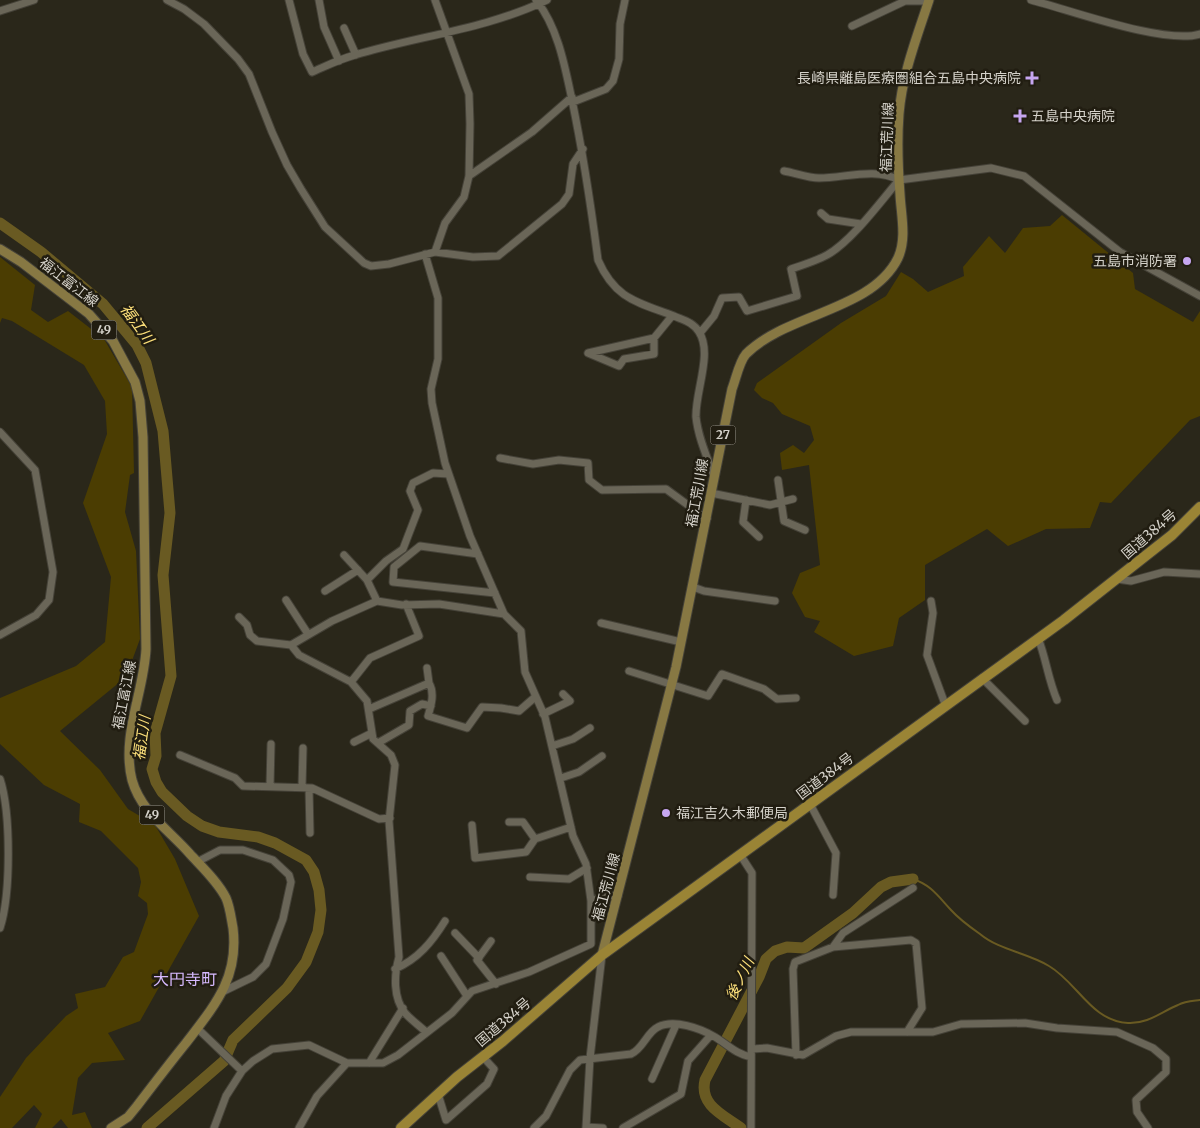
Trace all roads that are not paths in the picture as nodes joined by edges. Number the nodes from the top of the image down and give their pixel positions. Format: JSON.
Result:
{"nodes":[{"id":1,"x":34,"y":0,"type":"edge"},
{"id":2,"x":167,"y":0,"type":"edge"},
{"id":3,"x":290,"y":0,"type":"edge"},
{"id":4,"x":319,"y":0,"type":"edge"},
{"id":5,"x":435,"y":0,"type":"edge"},
{"id":6,"x":547,"y":0,"type":"edge"},
{"id":7,"x":626,"y":0,"type":"edge"},
{"id":8,"x":1031,"y":0,"type":"edge"},
{"id":9,"x":929,"y":1,"type":"edge"},
{"id":10,"x":537,"y":2,"type":"edge"},
{"id":11,"x":0,"y":11,"type":"edge"},
{"id":12,"x":852,"y":26,"type":"dead end"},
{"id":13,"x":344,"y":28,"type":"dead end"},
{"id":14,"x":448,"y":32,"type":"junction"},
{"id":15,"x":1200,"y":34,"type":"edge"},
{"id":16,"x":356,"y":55,"type":"junction"},
{"id":17,"x":339,"y":61,"type":"junction"},
{"id":18,"x":572,"y":100,"type":"junction"},
{"id":19,"x":583,"y":149,"type":"junction"},
{"id":20,"x":784,"y":171,"type":"dead end"},
{"id":21,"x":469,"y":176,"type":"junction"},
{"id":22,"x":900,"y":180,"type":"junction"},
{"id":23,"x":821,"y":213,"type":"dead end"},
{"id":24,"x":861,"y":224,"type":"junction"},
{"id":25,"x":0,"y":249,"type":"edge"},
{"id":26,"x":435,"y":252,"type":"junction"},
{"id":27,"x":425,"y":254,"type":"junction"},
{"id":28,"x":1200,"y":296,"type":"edge"},
{"id":29,"x":672,"y":316,"type":"junction"},
{"id":30,"x":700,"y":333,"type":"junction"},
{"id":31,"x":654,"y":338,"type":"junction"},
{"id":32,"x":0,"y":432,"type":"edge"},
{"id":33,"x":500,"y":458,"type":"dead end"},
{"id":34,"x":448,"y":474,"type":"junction"},
{"id":35,"x":715,"y":476,"type":"junction"},
{"id":36,"x":778,"y":480,"type":"dead end"},
{"id":37,"x":711,"y":493,"type":"junction"},
{"id":38,"x":792,"y":499,"type":"dead end"},
{"id":39,"x":746,"y":500,"type":"junction"},
{"id":40,"x":781,"y":502,"type":"junction"},
{"id":41,"x":1200,"y":507,"type":"edge"},
{"id":42,"x":707,"y":519,"type":"junction"},
{"id":43,"x":805,"y":530,"type":"dead end"},
{"id":44,"x":759,"y":537,"type":"dead end"},
{"id":45,"x":478,"y":554,"type":"junction"},
{"id":46,"x":344,"y":555,"type":"dead end"},
{"id":47,"x":358,"y":570,"type":"junction"},
{"id":48,"x":1200,"y":574,"type":"edge"},
{"id":49,"x":1117,"y":579,"type":"junction"},
{"id":50,"x":368,"y":580,"type":"junction"},
{"id":51,"x":693,"y":587,"type":"junction"},
{"id":52,"x":325,"y":591,"type":"dead end"},
{"id":53,"x":495,"y":593,"type":"junction"},
{"id":54,"x":286,"y":600,"type":"dead end"},
{"id":55,"x":377,"y":601,"type":"junction"},
{"id":56,"x":931,"y":601,"type":"dead end"},
{"id":57,"x":775,"y":602,"type":"dead end"},
{"id":58,"x":406,"y":604,"type":"junction"},
{"id":59,"x":504,"y":614,"type":"junction"},
{"id":60,"x":239,"y":617,"type":"dead end"},
{"id":61,"x":601,"y":623,"type":"dead end"},
{"id":62,"x":308,"y":634,"type":"junction"},
{"id":63,"x":0,"y":635,"type":"edge"},
{"id":64,"x":1038,"y":638,"type":"junction"},
{"id":65,"x":681,"y":642,"type":"junction"},
{"id":66,"x":291,"y":645,"type":"junction"},
{"id":67,"x":427,"y":668,"type":"dead end"},
{"id":68,"x":629,"y":671,"type":"dead end"},
{"id":69,"x":982,"y":678,"type":"junction"},
{"id":70,"x":351,"y":682,"type":"junction"},
{"id":71,"x":429,"y":683,"type":"junction"},
{"id":72,"x":671,"y":686,"type":"junction"},
{"id":73,"x":564,"y":694,"type":"dead end"},
{"id":74,"x":534,"y":698,"type":"junction"},
{"id":75,"x":796,"y":698,"type":"dead end"},
{"id":76,"x":1057,"y":700,"type":"dead end"},
{"id":77,"x":946,"y":704,"type":"junction"},
{"id":78,"x":431,"y":706,"type":"junction"},
{"id":79,"x":369,"y":709,"type":"junction"},
{"id":80,"x":543,"y":714,"type":"junction"},
{"id":81,"x":1026,"y":722,"type":"dead end"},
{"id":82,"x":590,"y":728,"type":"dead end"},
{"id":83,"x":372,"y":733,"type":"junction"},
{"id":84,"x":354,"y":742,"type":"dead end"},
{"id":85,"x":378,"y":743,"type":"junction"},
{"id":86,"x":271,"y":744,"type":"dead end"},
{"id":87,"x":552,"y":746,"type":"junction"},
{"id":88,"x":303,"y":748,"type":"dead end"},
{"id":89,"x":180,"y":755,"type":"dead end"},
{"id":90,"x":602,"y":756,"type":"dead end"},
{"id":91,"x":561,"y":778,"type":"junction"},
{"id":92,"x":0,"y":779,"type":"edge"},
{"id":93,"x":270,"y":786,"type":"junction"},
{"id":94,"x":306,"y":787,"type":"junction"},
{"id":95,"x":810,"y":804,"type":"junction"},
{"id":96,"x":390,"y":818,"type":"junction"},
{"id":97,"x":509,"y":822,"type":"dead end"},
{"id":98,"x":472,"y":825,"type":"dead end"},
{"id":99,"x":571,"y":827,"type":"junction"},
{"id":100,"x":310,"y":834,"type":"dead end"},
{"id":101,"x":535,"y":839,"type":"junction"},
{"id":102,"x":741,"y":856,"type":"junction"},
{"id":103,"x":197,"y":862,"type":"junction"},
{"id":104,"x":587,"y":868,"type":"junction"},
{"id":105,"x":530,"y":877,"type":"dead end"},
{"id":106,"x":913,"y":888,"type":"dead end"},
{"id":107,"x":833,"y":895,"type":"dead end"},
{"id":108,"x":618,"y":896,"type":"junction"},
{"id":109,"x":591,"y":901,"type":"junction"},
{"id":110,"x":445,"y":921,"type":"dead end"},
{"id":111,"x":0,"y":928,"type":"edge"},
{"id":112,"x":455,"y":933,"type":"dead end"},
{"id":113,"x":491,"y":941,"type":"dead end"},
{"id":114,"x":833,"y":947,"type":"junction"},
{"id":115,"x":602,"y":955,"type":"junction"},
{"id":116,"x":441,"y":956,"type":"dead end"},
{"id":117,"x":478,"y":958,"type":"junction"},
{"id":118,"x":395,"y":969,"type":"junction"},
{"id":119,"x":496,"y":984,"type":"junction"},
{"id":120,"x":222,"y":992,"type":"junction"},
{"id":121,"x":467,"y":996,"type":"junction"},
{"id":122,"x":403,"y":1008,"type":"junction"},
{"id":123,"x":676,"y":1025,"type":"junction"},
{"id":124,"x":197,"y":1028,"type":"junction"},
{"id":125,"x":426,"y":1032,"type":"junction"},
{"id":126,"x":906,"y":1032,"type":"junction"},
{"id":127,"x":711,"y":1035,"type":"junction"},
{"id":128,"x":752,"y":1049,"type":"junction"},
{"id":129,"x":796,"y":1055,"type":"junction"},
{"id":130,"x":483,"y":1057,"type":"junction"},
{"id":131,"x":751,"y":1057,"type":"junction"},
{"id":132,"x":590,"y":1058,"type":"junction"},
{"id":133,"x":348,"y":1063,"type":"junction"},
{"id":134,"x":369,"y":1063,"type":"junction"},
{"id":135,"x":239,"y":1069,"type":"junction"},
{"id":136,"x":652,"y":1079,"type":"dead end"},
{"id":137,"x":438,"y":1094,"type":"junction"},
{"id":138,"x":586,"y":1127,"type":"edge"},
{"id":139,"x":111,"y":1128,"type":"edge"},
{"id":140,"x":214,"y":1128,"type":"edge"},
{"id":141,"x":299,"y":1128,"type":"edge"},
{"id":142,"x":401,"y":1128,"type":"edge"},
{"id":143,"x":534,"y":1128,"type":"edge"},
{"id":144,"x":603,"y":1128,"type":"edge"},
{"id":145,"x":623,"y":1128,"type":"edge"},
{"id":146,"x":751,"y":1128,"type":"edge"},
{"id":147,"x":1148,"y":1128,"type":"edge"}],
"edges":[{"from":1,"to":11,"type":"street"},
{"from":2,"to":27,"type":"street"},
{"from":3,"to":17,"type":"street"},
{"from":4,"to":17,"type":"street"},
{"from":5,"to":14,"type":"street"},
{"from":6,"to":10,"type":"street"},
{"from":7,"to":18,"type":"street"},
{"from":8,"to":15,"type":"street"},
{"from":9,"to":12,"type":"street"},
{"from":9,"to":22,"type":"main road","name":"福江荒川線","number":"27"},
{"from":10,"to":14,"type":"street"},
{"from":10,"to":18,"type":"street"},
{"from":13,"to":16,"type":"street"},
{"from":14,"to":16,"type":"street"},
{"from":14,"to":21,"type":"street"},
{"from":16,"to":17,"type":"street"},
{"from":18,"to":19,"type":"street"},
{"from":18,"to":21,"type":"street"},
{"from":19,"to":26,"type":"street"},
{"from":19,"to":29,"type":"street"},
{"from":20,"to":22,"type":"street"},
{"from":21,"to":26,"type":"street"},
{"from":22,"to":24,"type":"street"},
{"from":22,"to":28,"type":"street"},
{"from":22,"to":35,"type":"main road","name":"福江荒川線","number":"27"},
{"from":23,"to":24,"type":"street"},
{"from":24,"to":30,"type":"street"},
{"from":25,"to":103,"type":"main road","name":"福江富江線","number":"49"},
{"from":26,"to":27,"type":"street"},
{"from":27,"to":34,"type":"street"},
{"from":29,"to":30,"type":"street"},
{"from":29,"to":31,"type":"street"},
{"from":30,"to":35,"type":"street"},
{"from":31,"to":31,"type":"street"},
{"from":32,"to":63,"type":"street"},
{"from":33,"to":42,"type":"street"},
{"from":34,"to":45,"type":"street"},
{"from":34,"to":50,"type":"street"},
{"from":35,"to":37,"type":"main road","name":"福江荒川線","number":"27"},
{"from":36,"to":40,"type":"street"},
{"from":37,"to":39,"type":"street"},
{"from":37,"to":42,"type":"main road","name":"福江荒川線","number":"27"},
{"from":38,"to":40,"type":"street"},
{"from":39,"to":40,"type":"street"},
{"from":39,"to":44,"type":"street"},
{"from":40,"to":43,"type":"street"},
{"from":41,"to":49,"type":"highway","name":"国道384号"},
{"from":42,"to":51,"type":"main road","name":"福江荒川線","number":"27"},
{"from":45,"to":53,"type":"street"},
{"from":45,"to":53,"type":"street"},
{"from":46,"to":47,"type":"street"},
{"from":47,"to":50,"type":"street"},
{"from":47,"to":52,"type":"street"},
{"from":48,"to":49,"type":"street"},
{"from":49,"to":64,"type":"highway","name":"国道384号"},
{"from":50,"to":55,"type":"street"},
{"from":51,"to":57,"type":"street"},
{"from":51,"to":65,"type":"main road","name":"福江荒川線","number":"27"},
{"from":53,"to":59,"type":"street"},
{"from":54,"to":62,"type":"street"},
{"from":55,"to":58,"type":"street"},
{"from":55,"to":62,"type":"street"},
{"from":56,"to":77,"type":"street"},
{"from":58,"to":59,"type":"street"},
{"from":58,"to":70,"type":"street"},
{"from":59,"to":74,"type":"street"},
{"from":60,"to":66,"type":"street"},
{"from":61,"to":65,"type":"street"},
{"from":62,"to":66,"type":"street"},
{"from":64,"to":69,"type":"highway","name":"国道384号"},
{"from":64,"to":76,"type":"street"},
{"from":65,"to":72,"type":"main road","name":"福江荒川線","number":"27"},
{"from":66,"to":70,"type":"street"},
{"from":67,"to":71,"type":"street"},
{"from":68,"to":72,"type":"street"},
{"from":69,"to":77,"type":"highway","name":"国道384号"},
{"from":69,"to":81,"type":"street"},
{"from":70,"to":79,"type":"street"},
{"from":71,"to":78,"type":"street"},
{"from":71,"to":79,"type":"street"},
{"from":72,"to":75,"type":"street"},
{"from":72,"to":108,"type":"main road","name":"福江荒川線","number":"27"},
{"from":73,"to":80,"type":"street"},
{"from":74,"to":78,"type":"street"},
{"from":74,"to":80,"type":"street"},
{"from":77,"to":95,"type":"highway","name":"国道384号"},
{"from":78,"to":85,"type":"street"},
{"from":79,"to":83,"type":"street"},
{"from":80,"to":87,"type":"street"},
{"from":82,"to":87,"type":"street"},
{"from":83,"to":84,"type":"street"},
{"from":83,"to":85,"type":"street"},
{"from":85,"to":96,"type":"street"},
{"from":86,"to":93,"type":"street"},
{"from":87,"to":91,"type":"street"},
{"from":88,"to":94,"type":"street"},
{"from":89,"to":93,"type":"street"},
{"from":90,"to":91,"type":"street"},
{"from":91,"to":99,"type":"street"},
{"from":92,"to":111,"type":"street"},
{"from":93,"to":94,"type":"street"},
{"from":94,"to":96,"type":"street"},
{"from":94,"to":100,"type":"street"},
{"from":95,"to":102,"type":"highway","name":"国道384号"},
{"from":95,"to":107,"type":"street"},
{"from":96,"to":118,"type":"street"},
{"from":97,"to":101,"type":"street"},
{"from":98,"to":101,"type":"street"},
{"from":99,"to":101,"type":"street"},
{"from":99,"to":104,"type":"street"},
{"from":102,"to":115,"type":"highway","name":"国道384号"},
{"from":102,"to":128,"type":"street"},
{"from":103,"to":120,"type":"main road","name":"福江富江線","number":"49"},
{"from":103,"to":120,"type":"street"},
{"from":104,"to":105,"type":"street"},
{"from":104,"to":109,"type":"street"},
{"from":106,"to":114,"type":"street"},
{"from":108,"to":109,"type":"street"},
{"from":108,"to":115,"type":"main road","name":"福江荒川線","number":"27"},
{"from":109,"to":119,"type":"street"},
{"from":110,"to":118,"type":"street"},
{"from":112,"to":117,"type":"street"},
{"from":113,"to":117,"type":"street"},
{"from":114,"to":126,"type":"street"},
{"from":114,"to":129,"type":"street"},
{"from":115,"to":130,"type":"highway","name":"国道384号"},
{"from":115,"to":132,"type":"street"},
{"from":116,"to":121,"type":"street"},
{"from":117,"to":119,"type":"street"},
{"from":118,"to":122,"type":"street"},
{"from":119,"to":121,"type":"street"},
{"from":120,"to":124,"type":"main road","name":"福江富江線","number":"49"},
{"from":121,"to":125,"type":"street"},
{"from":122,"to":125,"type":"street"},
{"from":122,"to":134,"type":"street"},
{"from":123,"to":127,"type":"street"},
{"from":123,"to":132,"type":"street"},
{"from":123,"to":136,"type":"street"},
{"from":124,"to":135,"type":"street"},
{"from":124,"to":139,"type":"main road","name":"福江富江線","number":"49"},
{"from":125,"to":134,"type":"street"},
{"from":126,"to":129,"type":"street"},
{"from":126,"to":147,"type":"street"},
{"from":127,"to":131,"type":"street"},
{"from":127,"to":145,"type":"street"},
{"from":128,"to":129,"type":"street"},
{"from":128,"to":131,"type":"street"},
{"from":130,"to":137,"type":"highway","name":"国道384号"},
{"from":130,"to":137,"type":"street"},
{"from":131,"to":146,"type":"street"},
{"from":132,"to":138,"type":"street"},
{"from":132,"to":143,"type":"street"},
{"from":133,"to":134,"type":"street"},
{"from":133,"to":135,"type":"street"},
{"from":133,"to":141,"type":"street"},
{"from":135,"to":140,"type":"street"},
{"from":137,"to":142,"type":"highway","name":"国道384号"},
{"from":138,"to":144,"type":"street"}]}
